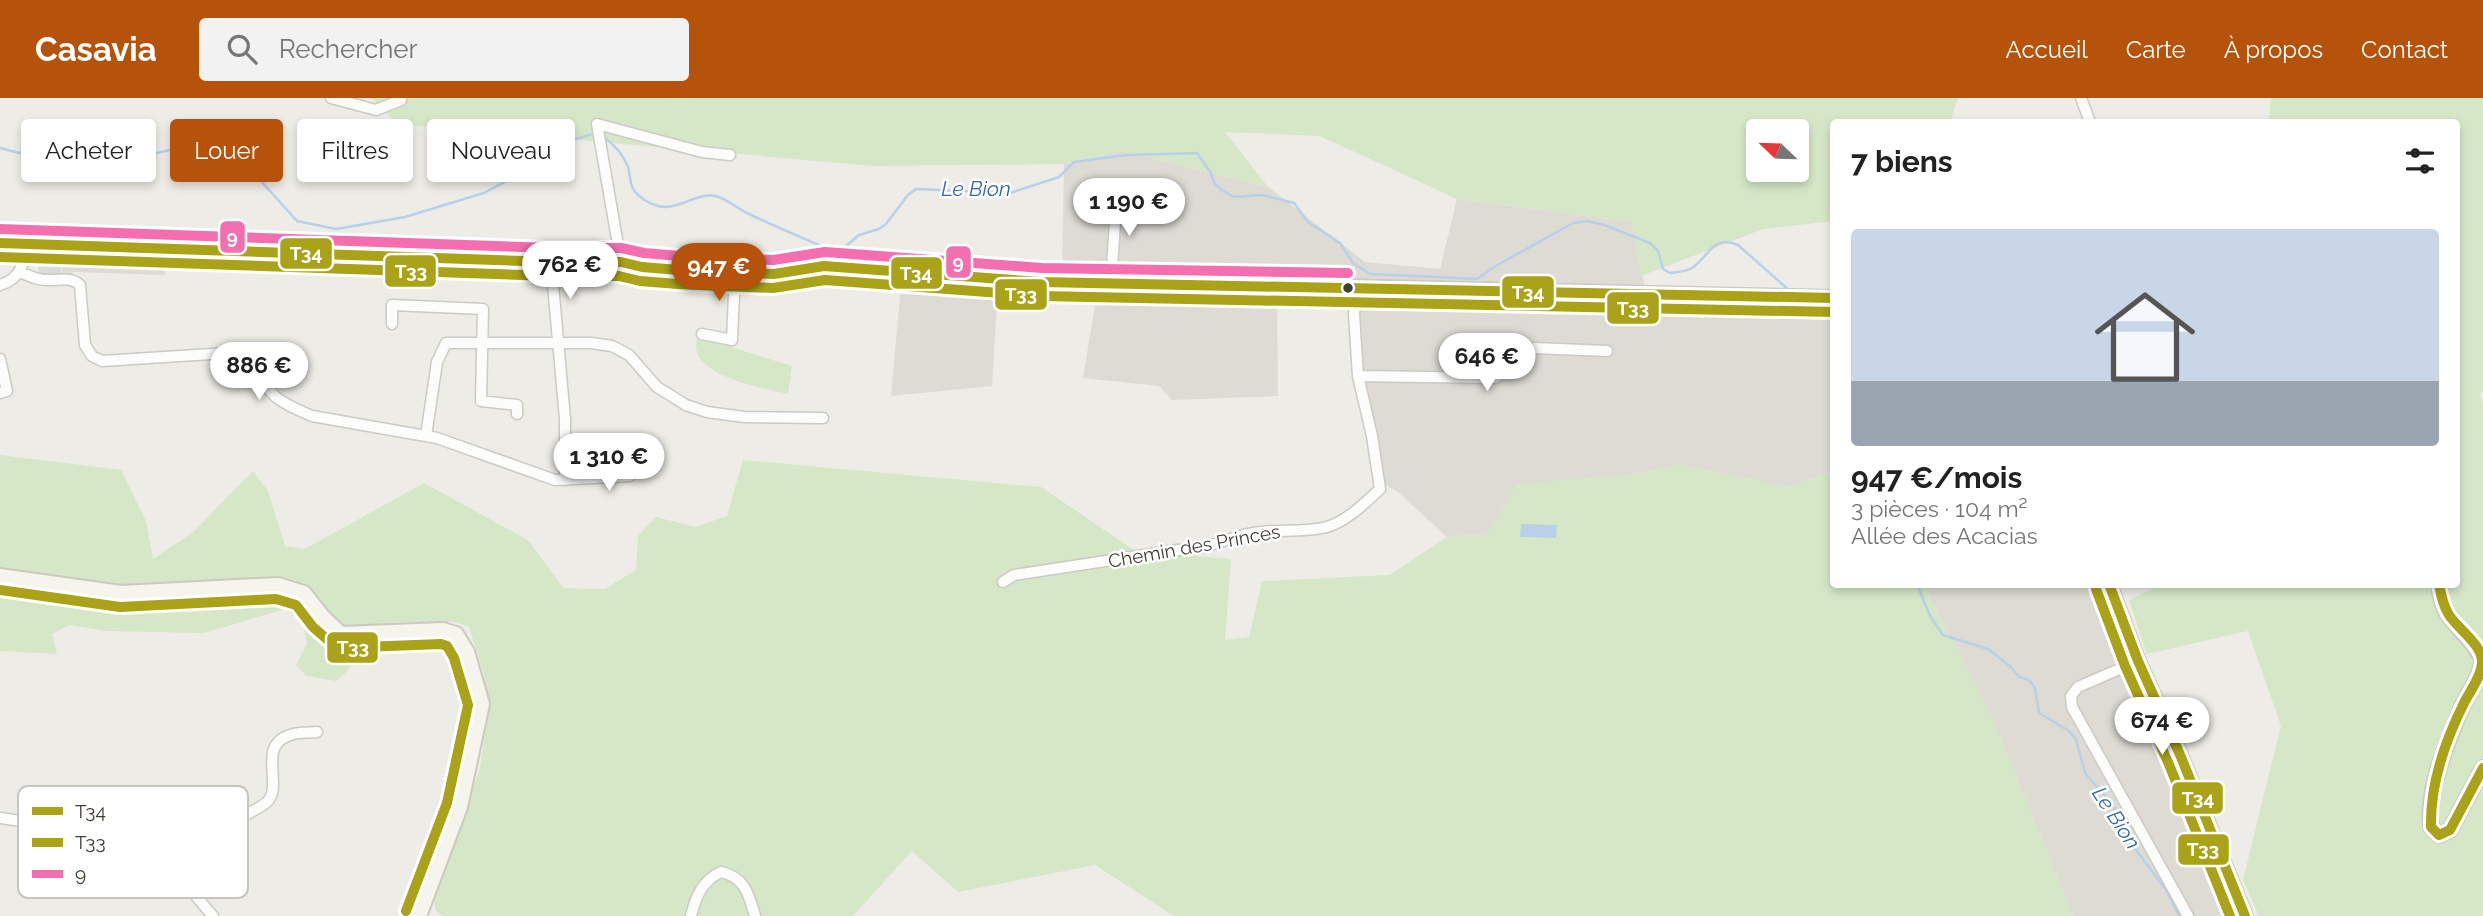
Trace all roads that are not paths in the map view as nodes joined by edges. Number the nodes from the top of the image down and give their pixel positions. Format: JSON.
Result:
{"nodes":[{"id":1,"x":331,"y":98,"type":"edge"},
{"id":2,"x":2081,"y":98,"type":"edge"},
{"id":3,"x":401,"y":100,"type":"dead end"},
{"id":4,"x":2089,"y":119,"type":"edge"},
{"id":5,"x":730,"y":155,"type":"dead end"},
{"id":6,"x":1117,"y":193,"type":"dead end"},
{"id":7,"x":0,"y":243,"type":"edge"},
{"id":8,"x":25,"y":245,"type":"junction"},
{"id":9,"x":551,"y":262,"type":"junction"},
{"id":10,"x":621,"y":262,"type":"junction"},
{"id":11,"x":20,"y":272,"type":"junction"},
{"id":12,"x":735,"y":272,"type":"junction"},
{"id":13,"x":1111,"y":282,"type":"junction"},
{"id":14,"x":0,"y":285,"type":"edge"},
{"id":15,"x":1357,"y":287,"type":"junction"},
{"id":16,"x":1830,"y":298,"type":"edge"},
{"id":17,"x":392,"y":324,"type":"dead end"},
{"id":18,"x":702,"y":334,"type":"dead end"},
{"id":19,"x":558,"y":342,"type":"junction"},
{"id":20,"x":482,"y":343,"type":"junction"},
{"id":21,"x":1607,"y":351,"type":"dead end"},
{"id":22,"x":0,"y":359,"type":"edge"},
{"id":23,"x":1358,"y":376,"type":"junction"},
{"id":24,"x":0,"y":393,"type":"edge"},
{"id":25,"x":517,"y":414,"type":"dead end"},
{"id":26,"x":823,"y":418,"type":"dead end"},
{"id":27,"x":426,"y":436,"type":"junction"},
{"id":28,"x":630,"y":476,"type":"dead end"},
{"id":29,"x":565,"y":480,"type":"junction"},
{"id":30,"x":0,"y":576,"type":"edge"},
{"id":31,"x":1003,"y":582,"type":"dead end"},
{"id":32,"x":2110,"y":588,"type":"edge"},
{"id":33,"x":2441,"y":588,"type":"edge"},
{"id":34,"x":2138,"y":662,"type":"junction"},
{"id":35,"x":317,"y":732,"type":"dead end"},
{"id":36,"x":2483,"y":768,"type":"edge"},
{"id":37,"x":248,"y":812,"type":"edge"},
{"id":38,"x":0,"y":818,"type":"edge"},
{"id":39,"x":18,"y":821,"type":"edge"},
{"id":40,"x":196,"y":898,"type":"edge"},
{"id":41,"x":213,"y":916,"type":"edge"},
{"id":42,"x":419,"y":916,"type":"edge"},
{"id":43,"x":691,"y":916,"type":"edge"},
{"id":44,"x":755,"y":916,"type":"edge"},
{"id":45,"x":2188,"y":916,"type":"edge"},
{"id":46,"x":2245,"y":916,"type":"edge"}],
"edges":[{"from":1,"to":3,"type":"street"},
{"from":2,"to":4,"type":"street"},
{"from":5,"to":10,"type":"street"},
{"from":6,"to":13,"type":"street"},
{"from":7,"to":8,"type":"main road"},
{"from":8,"to":9,"type":"main road"},
{"from":8,"to":11,"type":"street"},
{"from":9,"to":10,"type":"main road"},
{"from":9,"to":19,"type":"street"},
{"from":10,"to":12,"type":"main road"},
{"from":11,"to":14,"type":"street"},
{"from":11,"to":27,"type":"street"},
{"from":12,"to":13,"type":"main road"},
{"from":12,"to":18,"type":"street"},
{"from":13,"to":15,"type":"main road"},
{"from":15,"to":16,"type":"main road"},
{"from":15,"to":23,"type":"street","name":"Chemin des Princes"},
{"from":17,"to":20,"type":"street"},
{"from":19,"to":20,"type":"street"},
{"from":19,"to":26,"type":"street"},
{"from":19,"to":29,"type":"street"},
{"from":20,"to":25,"type":"street"},
{"from":20,"to":27,"type":"street"},
{"from":21,"to":23,"type":"street"},
{"from":22,"to":24,"type":"street"},
{"from":23,"to":31,"type":"street","name":"Chemin des Princes"},
{"from":27,"to":29,"type":"street"},
{"from":28,"to":29,"type":"street"},
{"from":30,"to":42,"type":"main road"},
{"from":32,"to":34,"type":"main road"},
{"from":33,"to":36,"type":"main road"},
{"from":34,"to":45,"type":"street"},
{"from":34,"to":46,"type":"main road"},
{"from":35,"to":37,"type":"street"},
{"from":38,"to":39,"type":"street"},
{"from":40,"to":41,"type":"street"},
{"from":43,"to":44,"type":"street"}]}
